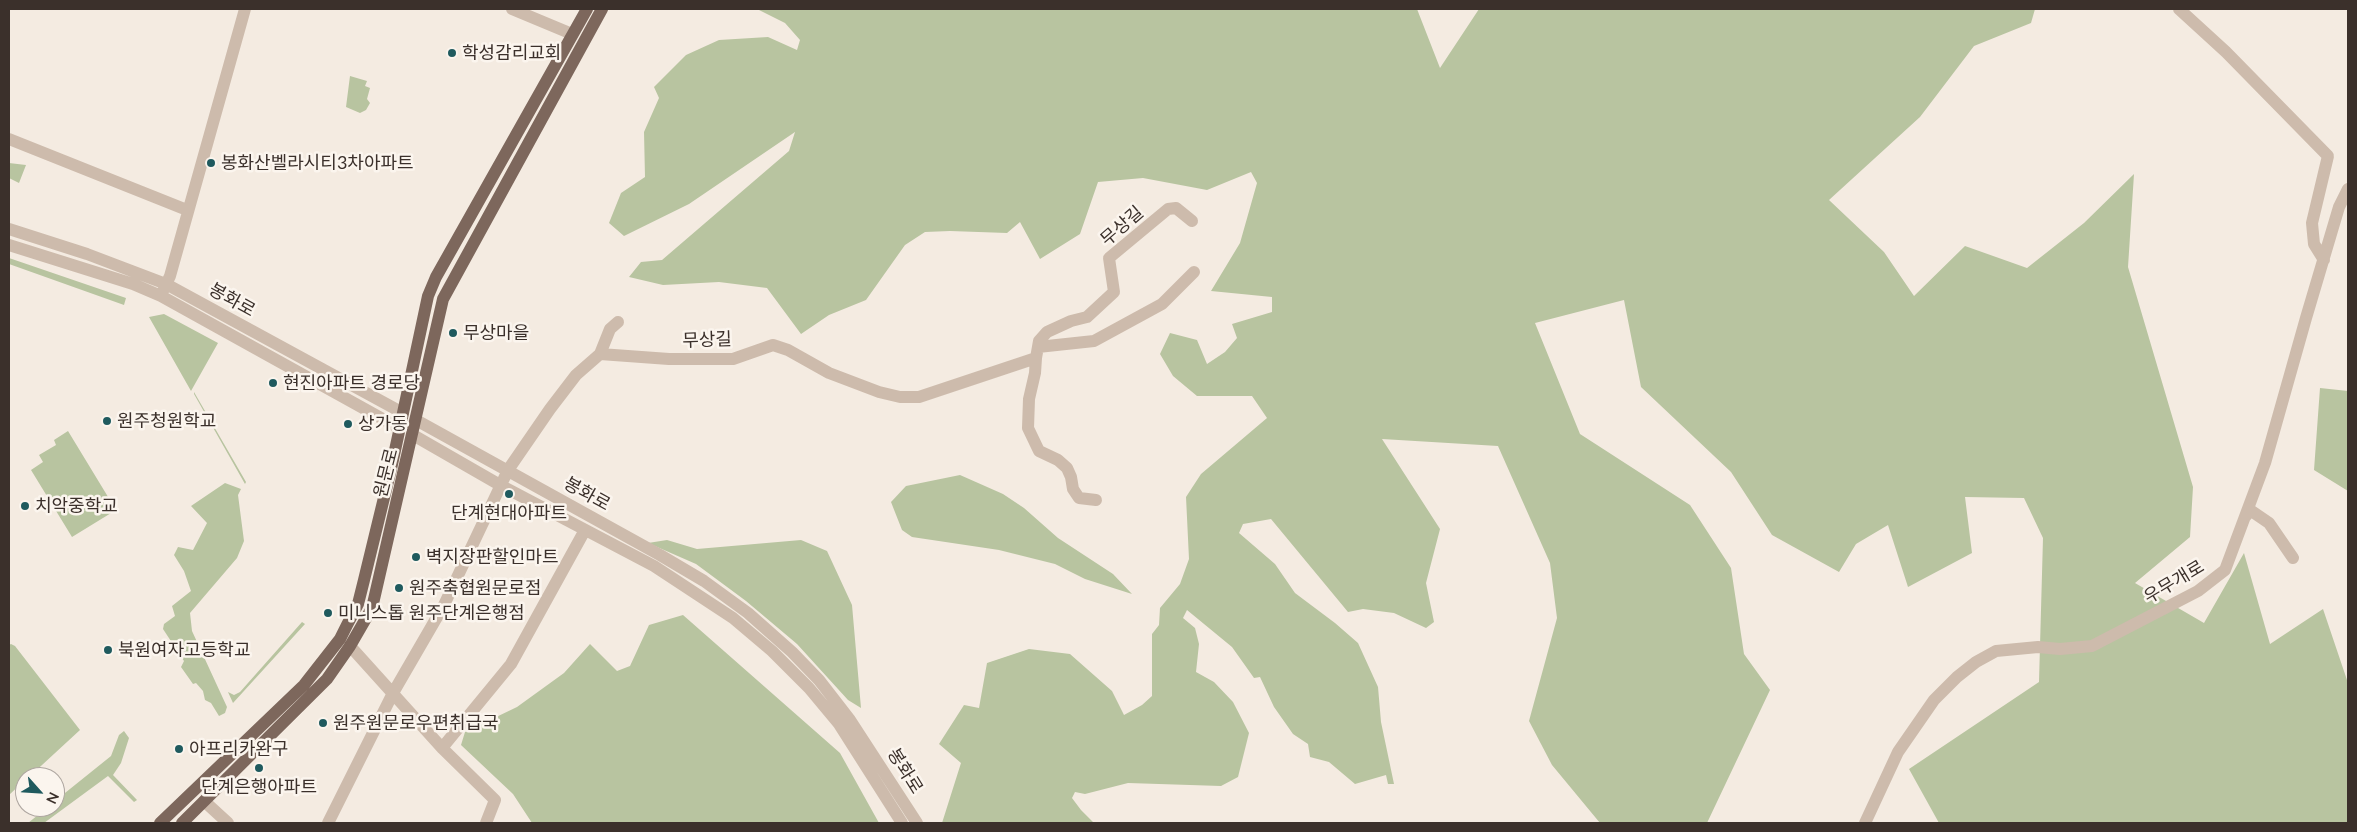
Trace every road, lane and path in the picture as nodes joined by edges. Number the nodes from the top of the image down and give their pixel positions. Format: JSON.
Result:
{"nodes":[{"id":1,"x":245,"y":9,"type":"edge"},
{"id":2,"x":512,"y":9,"type":"edge"},
{"id":3,"x":587,"y":9,"type":"edge"},
{"id":4,"x":602,"y":9,"type":"edge"},
{"id":5,"x":2179,"y":9,"type":"edge"},
{"id":6,"x":578,"y":38,"type":"junction"},
{"id":7,"x":9,"y":139,"type":"edge"},
{"id":8,"x":2348,"y":189,"type":"edge"},
{"id":9,"x":187,"y":210,"type":"junction"},
{"id":10,"x":1192,"y":221,"type":"dead end"},
{"id":11,"x":9,"y":229,"type":"edge"},
{"id":12,"x":9,"y":245,"type":"edge"},
{"id":13,"x":2324,"y":260,"type":"junction"},
{"id":14,"x":1194,"y":272,"type":"dead end"},
{"id":15,"x":164,"y":290,"type":"junction"},
{"id":16,"x":618,"y":322,"type":"dead end"},
{"id":17,"x":1037,"y":353,"type":"junction"},
{"id":18,"x":600,"y":354,"type":"junction"},
{"id":19,"x":403,"y":413,"type":"junction"},
{"id":20,"x":416,"y":420,"type":"junction"},
{"id":21,"x":399,"y":428,"type":"junction"},
{"id":22,"x":413,"y":435,"type":"junction"},
{"id":23,"x":508,"y":470,"type":"junction"},
{"id":24,"x":500,"y":485,"type":"junction"},
{"id":25,"x":1096,"y":500,"type":"dead end"},
{"id":26,"x":2246,"y":516,"type":"junction"},
{"id":27,"x":585,"y":530,"type":"junction"},
{"id":28,"x":2293,"y":558,"type":"dead end"},
{"id":29,"x":345,"y":643,"type":"junction"},
{"id":30,"x":393,"y":693,"type":"junction"},
{"id":31,"x":442,"y":748,"type":"junction"},
{"id":32,"x":195,"y":792,"type":"junction"},
{"id":33,"x":204,"y":801,"type":"junction"},
{"id":34,"x":160,"y":823,"type":"edge"},
{"id":35,"x":182,"y":823,"type":"edge"},
{"id":36,"x":228,"y":823,"type":"edge"},
{"id":37,"x":328,"y":823,"type":"edge"},
{"id":38,"x":486,"y":823,"type":"edge"},
{"id":39,"x":902,"y":823,"type":"edge"},
{"id":40,"x":917,"y":823,"type":"edge"},
{"id":41,"x":1865,"y":823,"type":"edge"}],
"edges":[{"from":1,"to":9,"type":"street"},
{"from":2,"to":6,"type":"street"},
{"from":3,"to":6,"type":"main road","name":"원문로"},
{"from":4,"to":6,"type":"main road","name":"원문로"},
{"from":5,"to":13,"type":"street"},
{"from":6,"to":19,"type":"main road","name":"원문로"},
{"from":6,"to":20,"type":"main road","name":"원문로"},
{"from":7,"to":9,"type":"street"},
{"from":8,"to":13,"type":"street","name":"우무개로"},
{"from":9,"to":15,"type":"street"},
{"from":10,"to":17,"type":"street","name":"무상길"},
{"from":11,"to":15,"type":"street","name":"봉화로"},
{"from":12,"to":15,"type":"street","name":"봉화로"},
{"from":13,"to":26,"type":"street","name":"우무개로"},
{"from":14,"to":17,"type":"street","name":"무상길"},
{"from":15,"to":19,"type":"street","name":"봉화로"},
{"from":15,"to":21,"type":"street","name":"봉화로"},
{"from":16,"to":18,"type":"street"},
{"from":17,"to":18,"type":"street","name":"무상길"},
{"from":17,"to":25,"type":"street"},
{"from":18,"to":23,"type":"street"},
{"from":19,"to":20,"type":"main road","name":"봉화로"},
{"from":19,"to":21,"type":"main road","name":"원문로"},
{"from":20,"to":22,"type":"main road","name":"원문로"},
{"from":20,"to":23,"type":"street","name":"봉화로"},
{"from":21,"to":22,"type":"main road"},
{"from":21,"to":29,"type":"main road","name":"원문로"},
{"from":22,"to":24,"type":"street","name":"봉화로"},
{"from":22,"to":29,"type":"main road","name":"원문로"},
{"from":23,"to":24,"type":"street"},
{"from":23,"to":40,"type":"street","name":"봉화로"},
{"from":24,"to":27,"type":"street","name":"봉화로"},
{"from":24,"to":30,"type":"street"},
{"from":26,"to":28,"type":"street"},
{"from":26,"to":41,"type":"street","name":"우무개로"},
{"from":27,"to":31,"type":"street"},
{"from":27,"to":39,"type":"street","name":"봉화로"},
{"from":29,"to":30,"type":"street"},
{"from":29,"to":32,"type":"main road","name":"원문로"},
{"from":29,"to":33,"type":"main road","name":"원문로"},
{"from":30,"to":31,"type":"street"},
{"from":30,"to":37,"type":"street"},
{"from":31,"to":38,"type":"street"},
{"from":32,"to":33,"type":"main road"},
{"from":32,"to":34,"type":"main road","name":"원문로"},
{"from":33,"to":35,"type":"main road","name":"원문로"},
{"from":33,"to":36,"type":"street"}]}
